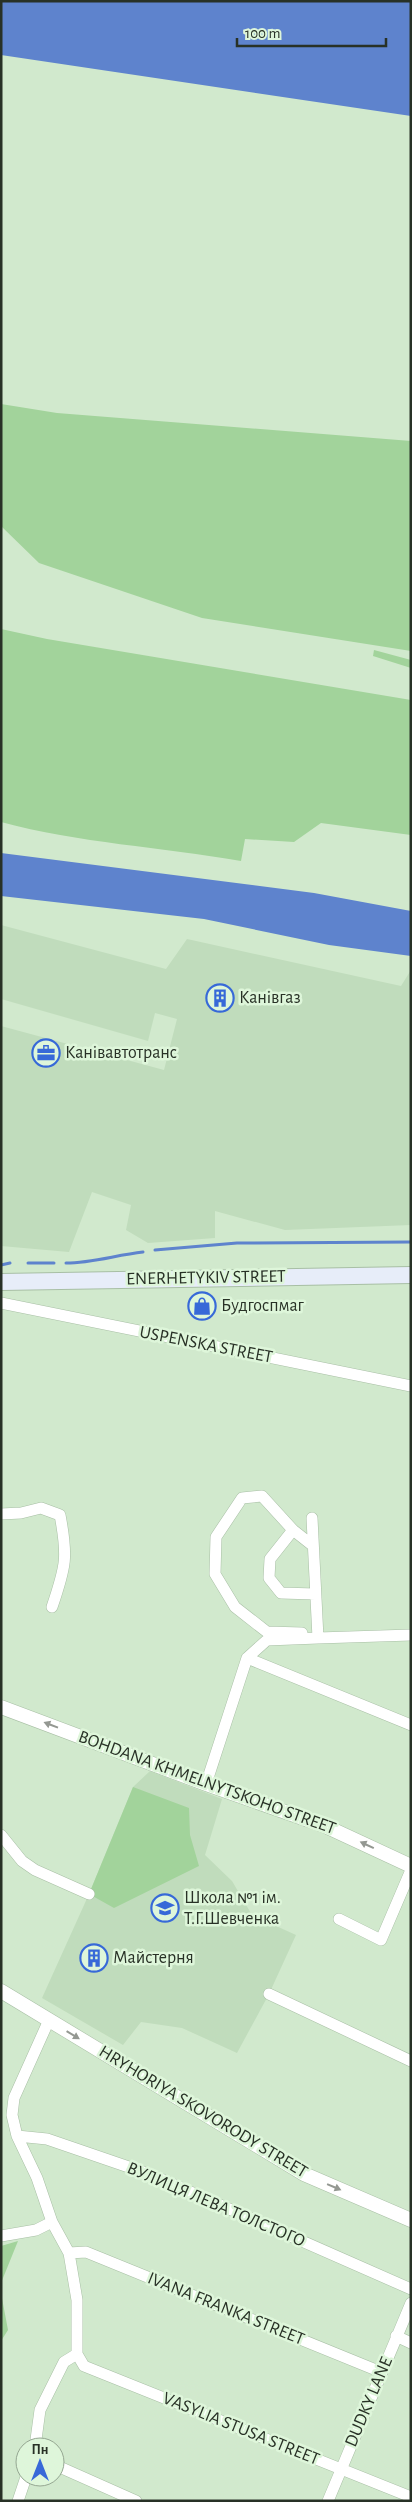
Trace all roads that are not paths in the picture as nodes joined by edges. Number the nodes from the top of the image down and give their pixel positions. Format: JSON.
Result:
{"nodes":[{"id":1,"x":411,"y":1275,"type":"edge"},
{"id":2,"x":1,"y":1282,"type":"edge"},
{"id":3,"x":1,"y":1303,"type":"edge"},
{"id":4,"x":411,"y":1386,"type":"edge"},
{"id":5,"x":1,"y":1514,"type":"edge"},
{"id":6,"x":312,"y":1518,"type":"dead end"},
{"id":7,"x":293,"y":1530,"type":"junction"},
{"id":8,"x":312,"y":1545,"type":"junction"},
{"id":9,"x":315,"y":1594,"type":"junction"},
{"id":10,"x":52,"y":1606,"type":"dead end"},
{"id":11,"x":302,"y":1633,"type":"dead end"},
{"id":12,"x":411,"y":1635,"type":"edge"},
{"id":13,"x":318,"y":1638,"type":"junction"},
{"id":14,"x":247,"y":1658,"type":"junction"},
{"id":15,"x":1,"y":1707,"type":"edge"},
{"id":16,"x":411,"y":1726,"type":"edge"},
{"id":17,"x":206,"y":1784,"type":"junction"},
{"id":18,"x":1,"y":1836,"type":"edge"},
{"id":19,"x":411,"y":1866,"type":"edge"},
{"id":20,"x":411,"y":1870,"type":"edge"},
{"id":21,"x":89,"y":1894,"type":"dead end"},
{"id":22,"x":338,"y":1919,"type":"dead end"},
{"id":23,"x":1,"y":1991,"type":"edge"},
{"id":24,"x":269,"y":1994,"type":"dead end"},
{"id":25,"x":49,"y":2020,"type":"junction"},
{"id":26,"x":411,"y":2062,"type":"edge"},
{"id":27,"x":17,"y":2136,"type":"junction"},
{"id":28,"x":411,"y":2220,"type":"edge"},
{"id":29,"x":52,"y":2222,"type":"junction"},
{"id":30,"x":1,"y":2236,"type":"edge"},
{"id":31,"x":69,"y":2253,"type":"junction"},
{"id":32,"x":411,"y":2289,"type":"edge"},
{"id":33,"x":411,"y":2303,"type":"edge"},
{"id":34,"x":396,"y":2336,"type":"junction"},
{"id":35,"x":411,"y":2343,"type":"edge"},
{"id":36,"x":77,"y":2354,"type":"junction"},
{"id":37,"x":381,"y":2372,"type":"junction"},
{"id":38,"x":36,"y":2437,"type":"edge"},
{"id":39,"x":341,"y":2468,"type":"junction"},
{"id":40,"x":65,"y":2469,"type":"edge"},
{"id":41,"x":23,"y":2487,"type":"edge"},
{"id":42,"x":411,"y":2497,"type":"edge"},
{"id":43,"x":18,"y":2501,"type":"edge"},
{"id":44,"x":136,"y":2501,"type":"edge"},
{"id":45,"x":328,"y":2501,"type":"edge"}],
"edges":[{"from":1,"to":2,"type":"main road","name":"ENERHETYKIV STREET"},
{"from":3,"to":4,"type":"street","name":"USPENSKA STREET"},
{"from":5,"to":10,"type":"street"},
{"from":6,"to":8,"type":"street"},
{"from":7,"to":8,"type":"street"},
{"from":7,"to":9,"type":"street"},
{"from":7,"to":11,"type":"street"},
{"from":8,"to":9,"type":"street"},
{"from":9,"to":13,"type":"street"},
{"from":12,"to":13,"type":"street"},
{"from":13,"to":14,"type":"street"},
{"from":14,"to":16,"type":"street"},
{"from":14,"to":17,"type":"street"},
{"from":17,"to":15,"type":"street","name":"BOHDANA KHMELNYTSKOHO STREET","one_way":true},
{"from":19,"to":17,"type":"street","name":"BOHDANA KHMELNYTSKOHO STREET","one_way":true},
{"from":18,"to":21,"type":"street"},
{"from":20,"to":22,"type":"street"},
{"from":23,"to":25,"type":"street","name":"HRYHORIYA SKOVORODY STREET"},
{"from":24,"to":26,"type":"street"},
{"from":25,"to":27,"type":"street"},
{"from":25,"to":28,"type":"street","name":"HRYHORIYA SKOVORODY STREET","one_way":true},
{"from":27,"to":29,"type":"street"},
{"from":27,"to":32,"type":"street","name":"ВУЛИЦЯ ЛЕВА ТОЛСТОГО"},
{"from":29,"to":30,"type":"street"},
{"from":29,"to":31,"type":"street"},
{"from":31,"to":36,"type":"street"},
{"from":31,"to":37,"type":"street","name":"IVANA FRANKA STREET"},
{"from":33,"to":34,"type":"street","name":"DUDKY LANE"},
{"from":34,"to":35,"type":"street"},
{"from":34,"to":37,"type":"street","name":"DUDKY LANE"},
{"from":36,"to":38,"type":"street"},
{"from":36,"to":39,"type":"street","name":"VASYLIA STUSA STREET"},
{"from":37,"to":39,"type":"street","name":"DUDKY LANE"},
{"from":39,"to":42,"type":"street","name":"VASYLIA STUSA STREET"},
{"from":39,"to":45,"type":"street","name":"DUDKY LANE"},
{"from":40,"to":44,"type":"street"},
{"from":41,"to":43,"type":"street"}]}
